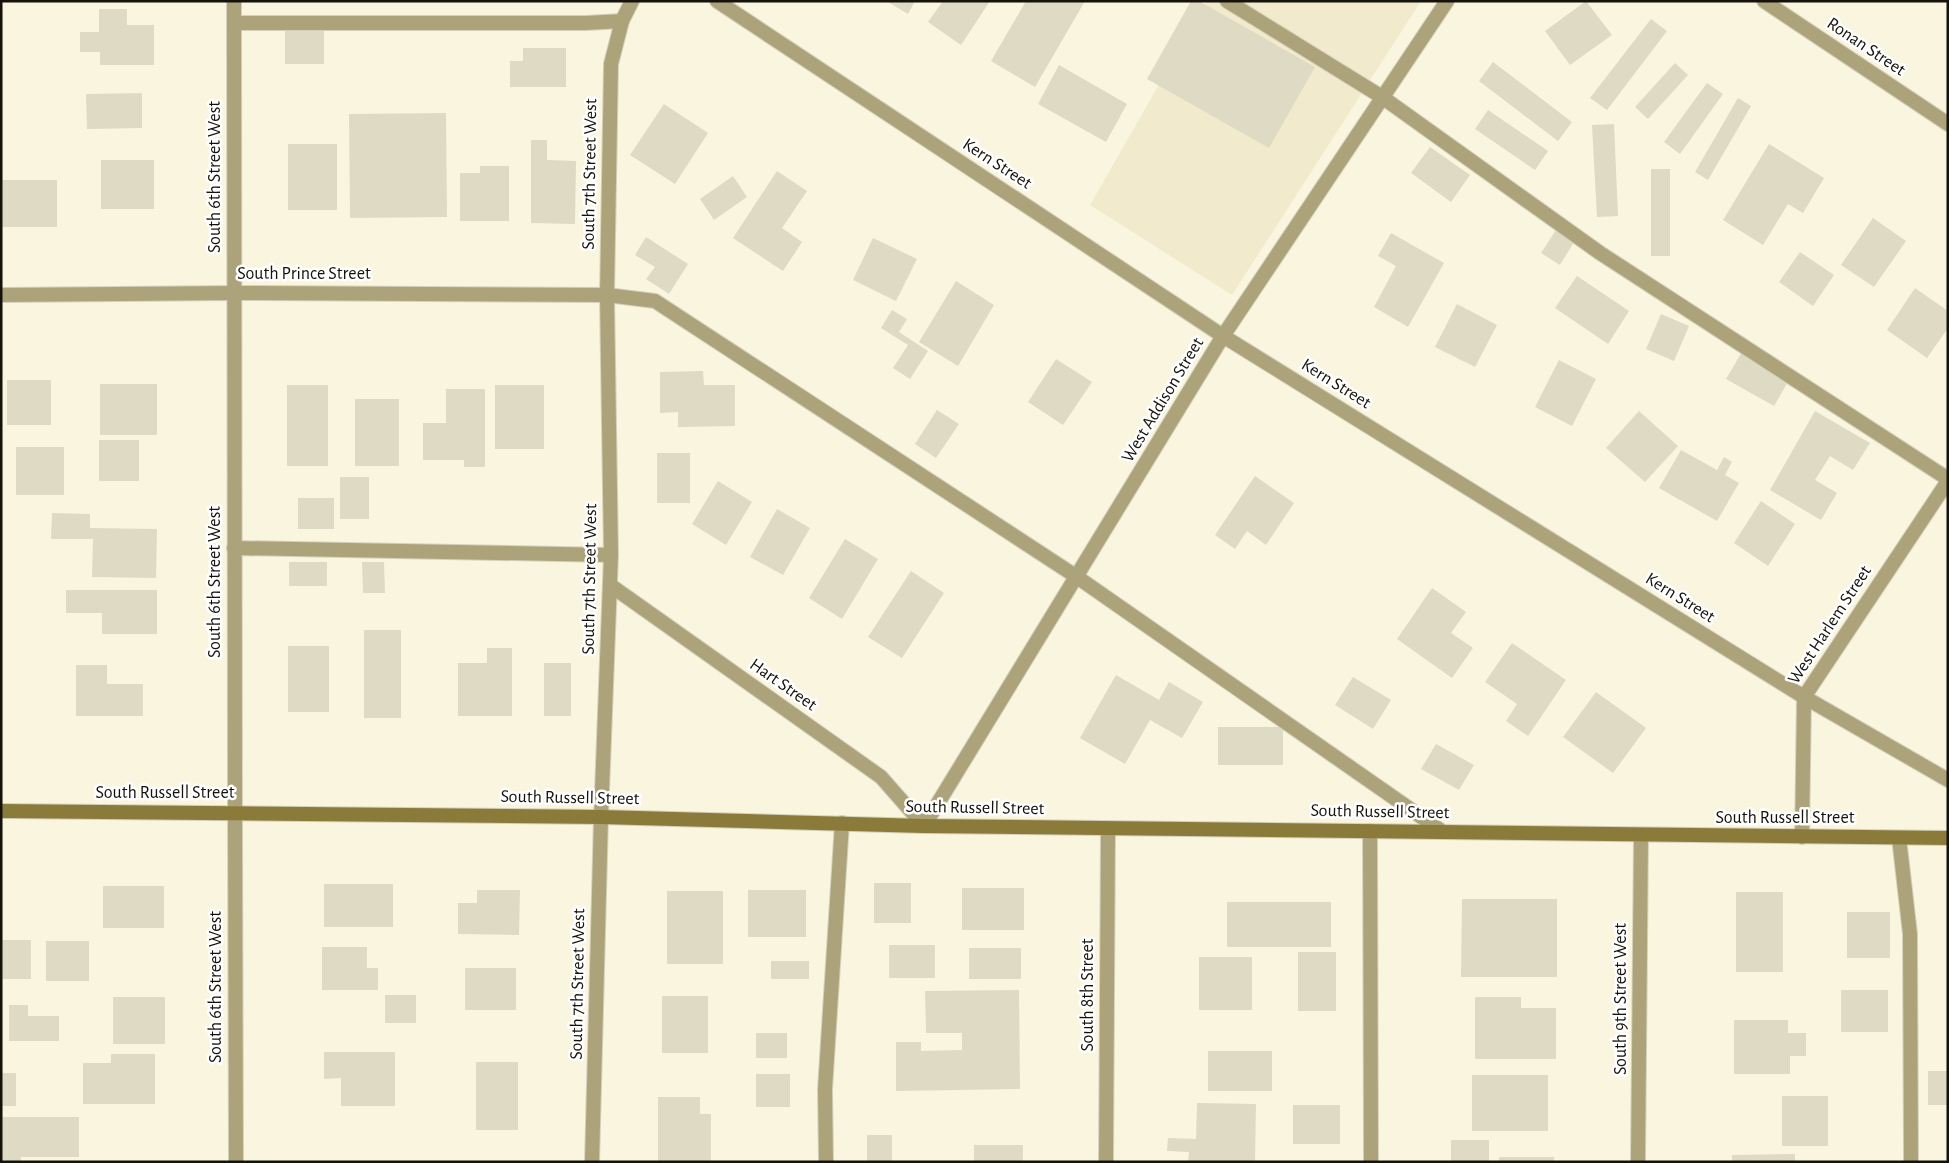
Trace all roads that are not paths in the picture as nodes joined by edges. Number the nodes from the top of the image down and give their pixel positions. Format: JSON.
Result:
{"nodes":[{"id":1,"x":234,"y":1,"type":"edge"},
{"id":2,"x":632,"y":1,"type":"edge"},
{"id":3,"x":717,"y":1,"type":"edge"},
{"id":4,"x":1227,"y":1,"type":"edge"},
{"id":5,"x":1446,"y":1,"type":"edge"},
{"id":6,"x":1764,"y":1,"type":"edge"},
{"id":7,"x":622,"y":21,"type":"junction"},
{"id":8,"x":234,"y":23,"type":"junction"},
{"id":9,"x":1382,"y":98,"type":"junction"},
{"id":10,"x":1948,"y":124,"type":"edge"},
{"id":11,"x":234,"y":292,"type":"junction"},
{"id":12,"x":1,"y":295,"type":"edge"},
{"id":13,"x":607,"y":295,"type":"junction"},
{"id":14,"x":1223,"y":336,"type":"junction"},
{"id":15,"x":1948,"y":480,"type":"edge"},
{"id":16,"x":234,"y":548,"type":"junction"},
{"id":17,"x":611,"y":555,"type":"junction"},
{"id":18,"x":1077,"y":576,"type":"junction"},
{"id":19,"x":610,"y":585,"type":"junction"},
{"id":20,"x":1804,"y":697,"type":"junction"},
{"id":21,"x":1948,"y":780,"type":"edge"},
{"id":22,"x":1,"y":811,"type":"edge"},
{"id":23,"x":235,"y":812,"type":"junction"},
{"id":24,"x":602,"y":817,"type":"junction"},
{"id":25,"x":842,"y":823,"type":"junction"},
{"id":26,"x":924,"y":826,"type":"junction"},
{"id":27,"x":1108,"y":828,"type":"junction"},
{"id":28,"x":1370,"y":831,"type":"junction"},
{"id":29,"x":1443,"y":832,"type":"junction"},
{"id":30,"x":1641,"y":836,"type":"junction"},
{"id":31,"x":1802,"y":837,"type":"junction"},
{"id":32,"x":1899,"y":838,"type":"junction"},
{"id":33,"x":1948,"y":838,"type":"edge"},
{"id":34,"x":236,"y":1162,"type":"edge"},
{"id":35,"x":592,"y":1162,"type":"edge"},
{"id":36,"x":826,"y":1162,"type":"edge"},
{"id":37,"x":1106,"y":1162,"type":"edge"},
{"id":38,"x":1371,"y":1162,"type":"edge"},
{"id":39,"x":1638,"y":1162,"type":"edge"},
{"id":40,"x":1911,"y":1162,"type":"edge"}],
"edges":[{"from":1,"to":8,"type":"street","name":"South 6th Street West"},
{"from":2,"to":7,"type":"street","name":"South 7th Street West"},
{"from":3,"to":14,"type":"street","name":"Kern Street"},
{"from":4,"to":9,"type":"street"},
{"from":5,"to":9,"type":"street","name":"West Addison Street"},
{"from":6,"to":10,"type":"street","name":"Ronan Street"},
{"from":7,"to":8,"type":"street"},
{"from":7,"to":13,"type":"street","name":"South 7th Street West"},
{"from":8,"to":11,"type":"street","name":"South 6th Street West"},
{"from":9,"to":14,"type":"street","name":"West Addison Street"},
{"from":9,"to":15,"type":"street"},
{"from":11,"to":12,"type":"street","name":"South Prince Street"},
{"from":11,"to":13,"type":"street","name":"South Prince Street"},
{"from":11,"to":16,"type":"street","name":"South 6th Street West"},
{"from":13,"to":17,"type":"street","name":"South 7th Street West"},
{"from":13,"to":18,"type":"street","name":"South Prince Street"},
{"from":14,"to":18,"type":"street","name":"West Addison Street"},
{"from":14,"to":20,"type":"street","name":"Kern Street"},
{"from":15,"to":20,"type":"street","name":"West Harlem Street"},
{"from":16,"to":17,"type":"street"},
{"from":16,"to":23,"type":"street","name":"South 6th Street West"},
{"from":17,"to":19,"type":"street","name":"South 7th Street West"},
{"from":18,"to":26,"type":"street","name":"West Addison Street"},
{"from":18,"to":29,"type":"street","name":"South Prince Street"},
{"from":19,"to":24,"type":"street","name":"South 7th Street West"},
{"from":19,"to":26,"type":"street","name":"Hart Street"},
{"from":20,"to":21,"type":"street","name":"Kern Street"},
{"from":20,"to":31,"type":"street","name":"West Harlem Street"},
{"from":22,"to":23,"type":"main road","name":"South Russell Street"},
{"from":23,"to":24,"type":"main road","name":"South Russell Street"},
{"from":23,"to":34,"type":"street","name":"South 6th Street West"},
{"from":24,"to":25,"type":"main road","name":"South Russell Street"},
{"from":24,"to":35,"type":"street","name":"South 7th Street West"},
{"from":25,"to":26,"type":"main road","name":"South Russell Street"},
{"from":25,"to":36,"type":"street"},
{"from":26,"to":27,"type":"main road","name":"South Russell Street"},
{"from":27,"to":28,"type":"main road","name":"South Russell Street"},
{"from":27,"to":37,"type":"street","name":"South 8th Street"},
{"from":28,"to":29,"type":"main road","name":"South Russell Street"},
{"from":28,"to":38,"type":"street"},
{"from":29,"to":30,"type":"main road","name":"South Russell Street"},
{"from":30,"to":31,"type":"main road","name":"South Russell Street"},
{"from":30,"to":39,"type":"street","name":"South 9th Street West"},
{"from":31,"to":32,"type":"main road","name":"South Russell Street"},
{"from":32,"to":33,"type":"main road","name":"South Russell Street"},
{"from":32,"to":40,"type":"street"}]}
